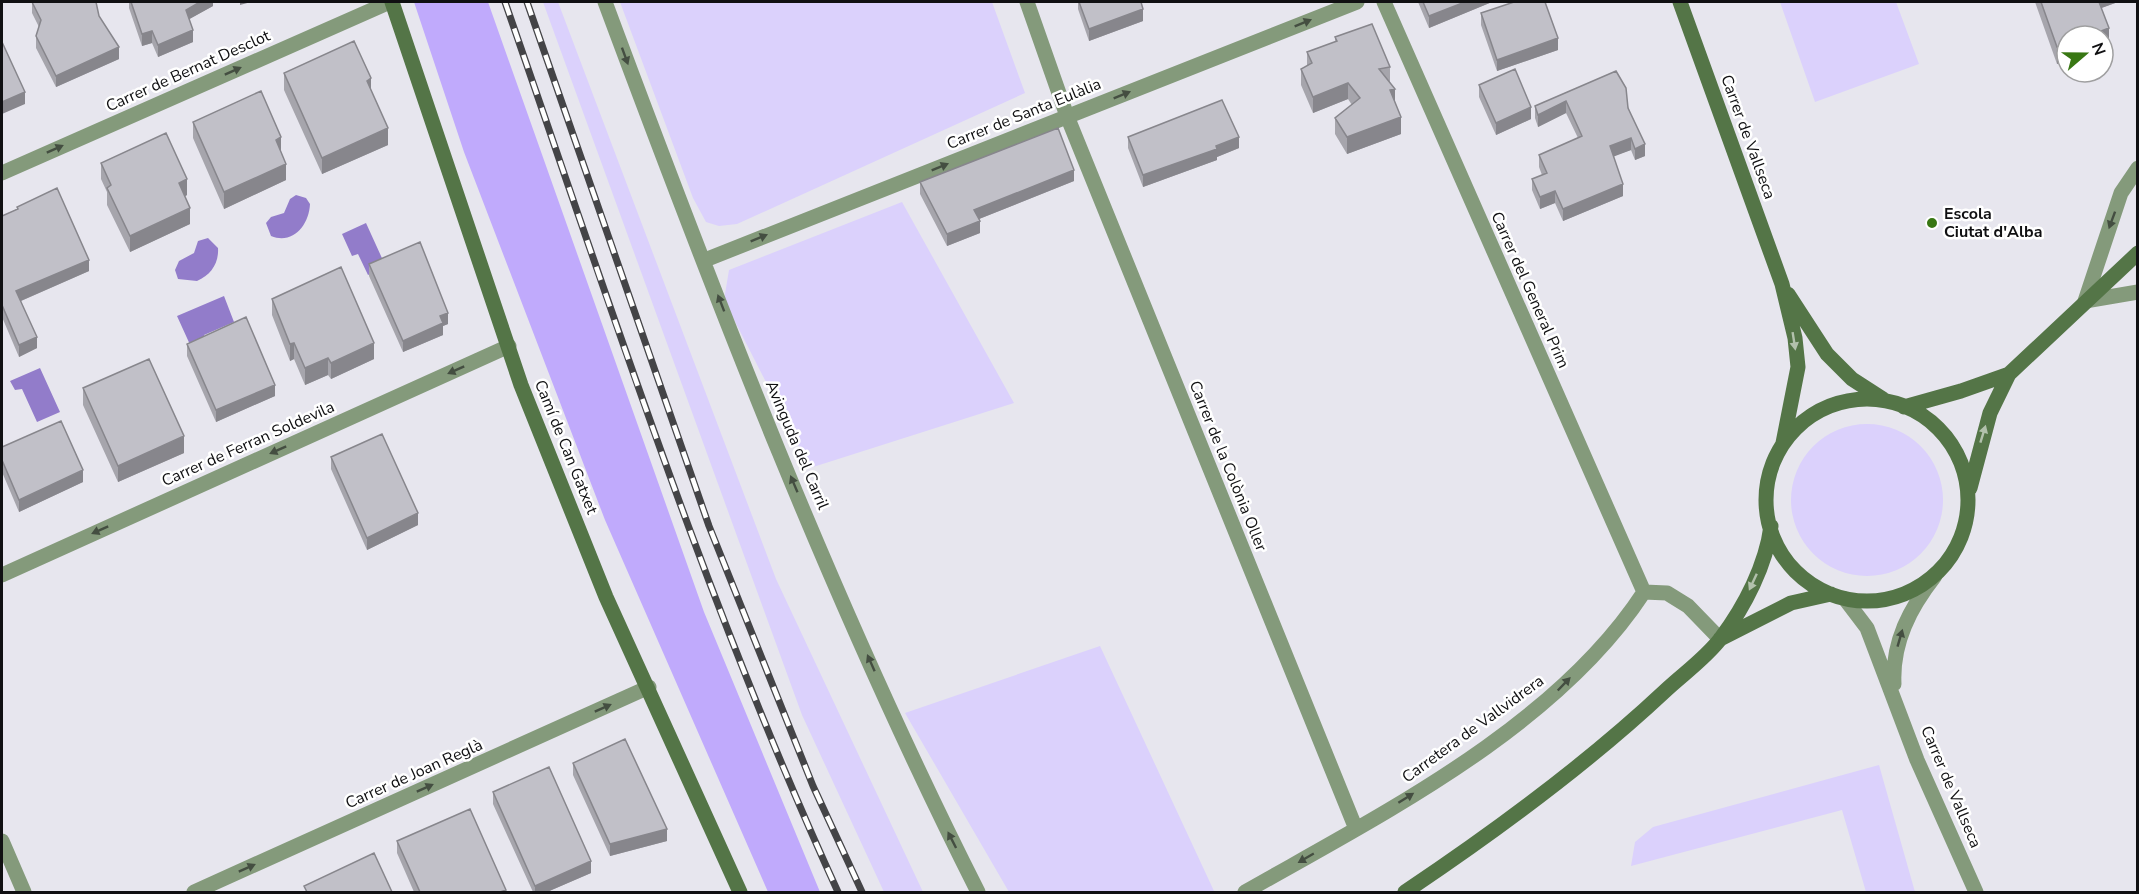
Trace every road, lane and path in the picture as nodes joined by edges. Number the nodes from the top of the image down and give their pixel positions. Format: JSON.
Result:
{"nodes":[{"id":1,"x":391,"y":2,"type":"edge"},
{"id":2,"x":605,"y":2,"type":"edge"},
{"id":3,"x":1027,"y":2,"type":"edge"},
{"id":4,"x":1356,"y":2,"type":"edge"},
{"id":5,"x":1384,"y":2,"type":"edge"},
{"id":6,"x":1680,"y":2,"type":"edge"},
{"id":7,"x":1067,"y":116,"type":"junction"},
{"id":8,"x":2138,"y":168,"type":"edge"},
{"id":9,"x":2,"y":173,"type":"edge"},
{"id":10,"x":2138,"y":253,"type":"edge"},
{"id":11,"x":705,"y":260,"type":"junction"},
{"id":12,"x":1782,"y":284,"type":"junction"},
{"id":13,"x":2138,"y":292,"type":"edge"},
{"id":14,"x":2085,"y":301,"type":"junction"},
{"id":15,"x":509,"y":346,"type":"junction"},
{"id":16,"x":2009,"y":374,"type":"junction"},
{"id":17,"x":1887,"y":401,"type":"junction"},
{"id":18,"x":1904,"y":407,"type":"junction"},
{"id":19,"x":1783,"y":443,"type":"junction"},
{"id":20,"x":1969,"y":490,"type":"junction"},
{"id":21,"x":1771,"y":526,"type":"junction"},
{"id":22,"x":2,"y":575,"type":"edge"},
{"id":23,"x":1935,"y":576,"type":"junction"},
{"id":24,"x":1644,"y":592,"type":"junction"},
{"id":25,"x":1838,"y":597,"type":"junction"},
{"id":26,"x":1720,"y":639,"type":"junction"},
{"id":27,"x":649,"y":687,"type":"junction"},
{"id":28,"x":1894,"y":696,"type":"junction"},
{"id":29,"x":1356,"y":829,"type":"junction"},
{"id":30,"x":2,"y":842,"type":"edge"},
{"id":31,"x":24,"y":892,"type":"edge"},
{"id":32,"x":194,"y":892,"type":"edge"},
{"id":33,"x":740,"y":892,"type":"edge"},
{"id":34,"x":978,"y":892,"type":"edge"},
{"id":35,"x":1245,"y":892,"type":"edge"},
{"id":36,"x":1405,"y":892,"type":"edge"},
{"id":37,"x":1976,"y":892,"type":"edge"}],
"edges":[{"from":9,"to":1,"type":"street","name":"Carrer de Bernat Desclot","one_way":true},
{"from":1,"to":15,"type":"main road","name":"Camí de Can Gatxet"},
{"from":2,"to":11,"type":"street","name":"Avinguda del Carril","one_way":true},
{"from":3,"to":7,"type":"street","name":"Carrer de la Colònia Oller"},
{"from":7,"to":4,"type":"street","name":"Carrer de Santa Eulàlia","one_way":true},
{"from":5,"to":24,"type":"street","name":"Carrer del General Prim"},
{"from":6,"to":12,"type":"main road","name":"Carrer de Vallseca"},
{"from":11,"to":7,"type":"street","name":"Carrer de Santa Eulàlia","one_way":true},
{"from":7,"to":29,"type":"street","name":"Carrer de la Colònia Oller"},
{"from":8,"to":14,"type":"street","one_way":true},
{"from":10,"to":14,"type":"main road"},
{"from":34,"to":11,"type":"street","name":"Avinguda del Carril","one_way":true},
{"from":12,"to":17,"type":"main road"},
{"from":12,"to":19,"type":"main road","one_way":true},
{"from":13,"to":14,"type":"street"},
{"from":14,"to":16,"type":"main road"},
{"from":15,"to":22,"type":"street","name":"Carrer de Ferran Soldevila","one_way":true},
{"from":15,"to":27,"type":"main road","name":"Camí de Can Gatxet"},
{"from":16,"to":18,"type":"main road"},
{"from":20,"to":16,"type":"main road","one_way":true},
{"from":17,"to":18,"type":"main road"},
{"from":17,"to":19,"type":"main road"},
{"from":18,"to":20,"type":"main road"},
{"from":19,"to":21,"type":"main road"},
{"from":20,"to":23,"type":"main road"},
{"from":21,"to":25,"type":"main road"},
{"from":21,"to":26,"type":"main road","one_way":true},
{"from":23,"to":25,"type":"main road"},
{"from":28,"to":23,"type":"street","name":"Carrer de Vallseca","one_way":true},
{"from":24,"to":26,"type":"street"},
{"from":29,"to":24,"type":"street","name":"Carretera de Vallvidrera","one_way":true},
{"from":25,"to":26,"type":"main road"},
{"from":25,"to":28,"type":"street","name":"Carrer de Vallseca"},
{"from":26,"to":36,"type":"main road"},
{"from":32,"to":27,"type":"street","name":"Carrer de Joan Reglà","one_way":true},
{"from":27,"to":33,"type":"main road","name":"Camí de Can Gatxet"},
{"from":28,"to":37,"type":"street","name":"Carrer de Vallseca"},
{"from":29,"to":35,"type":"street","name":"Carretera de Vallvidrera","one_way":true},
{"from":30,"to":31,"type":"street"}]}
